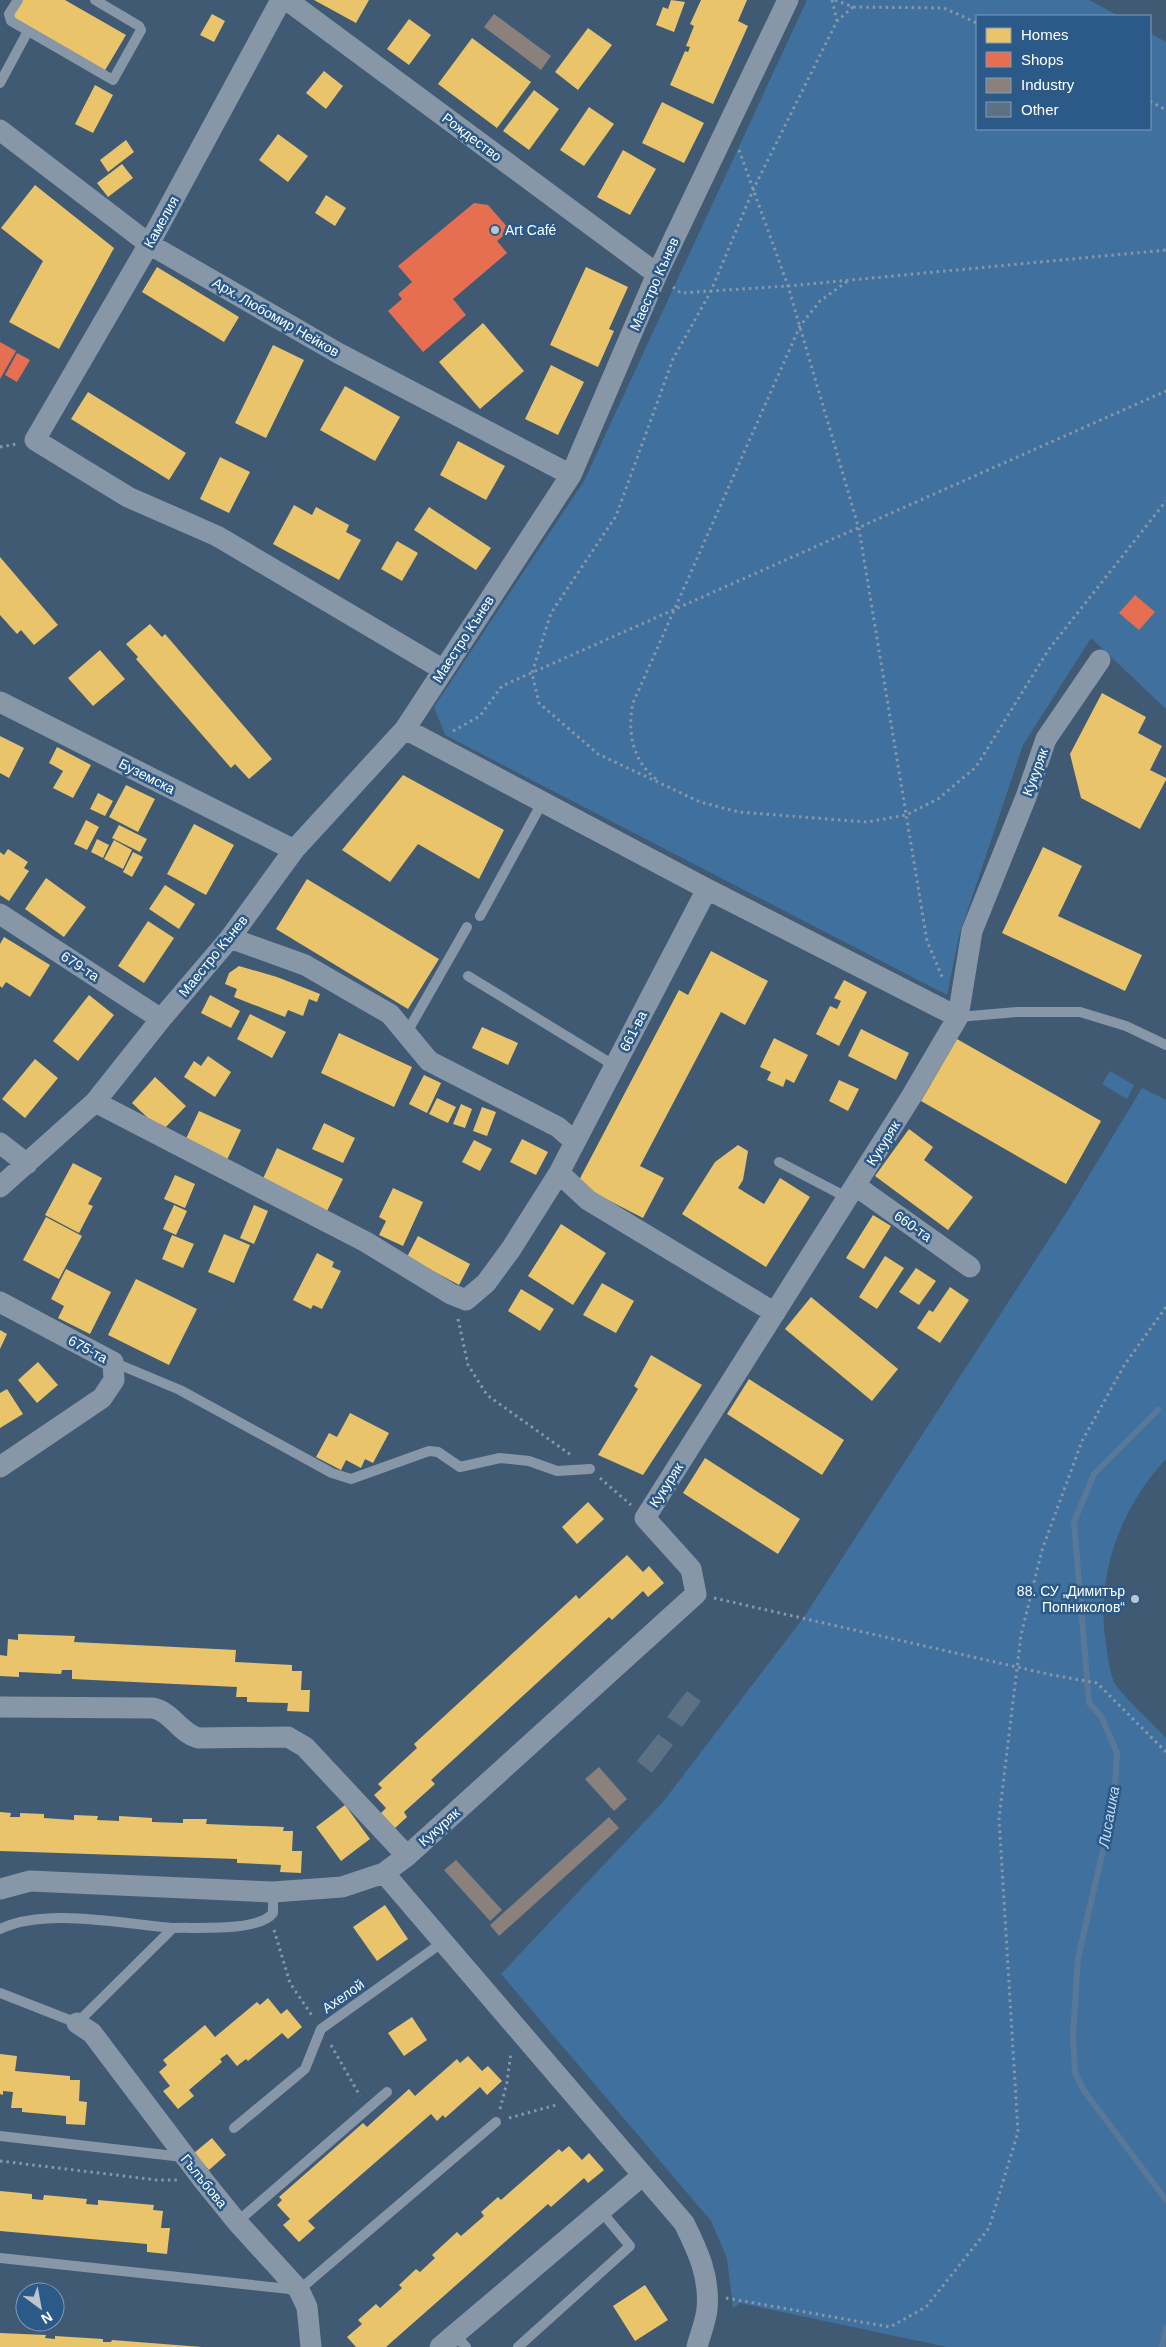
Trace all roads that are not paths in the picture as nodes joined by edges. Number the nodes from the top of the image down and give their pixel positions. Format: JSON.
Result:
{"nodes":[{"id":1,"x":18,"y":0,"type":"edge"},
{"id":2,"x":95,"y":0,"type":"edge"},
{"id":3,"x":282,"y":0,"type":"edge"},
{"id":4,"x":287,"y":0,"type":"edge"},
{"id":5,"x":788,"y":0,"type":"edge"},
{"id":6,"x":28,"y":31,"type":"junction"},
{"id":7,"x":0,"y":83,"type":"edge"},
{"id":8,"x":0,"y":130,"type":"edge"},
{"id":9,"x":149,"y":244,"type":"junction"},
{"id":10,"x":657,"y":274,"type":"junction"},
{"id":11,"x":571,"y":475,"type":"junction"},
{"id":12,"x":1100,"y":660,"type":"dead end"},
{"id":13,"x":442,"y":669,"type":"junction"},
{"id":14,"x":0,"y":702,"type":"edge"},
{"id":15,"x":405,"y":729,"type":"junction"},
{"id":16,"x":543,"y":800,"type":"junction"},
{"id":17,"x":294,"y":850,"type":"junction"},
{"id":18,"x":706,"y":888,"type":"junction"},
{"id":19,"x":0,"y":914,"type":"edge"},
{"id":20,"x":480,"y":916,"type":"dead end"},
{"id":21,"x":467,"y":927,"type":"dead end"},
{"id":22,"x":230,"y":938,"type":"junction"},
{"id":23,"x":468,"y":976,"type":"dead end"},
{"id":24,"x":958,"y":1017,"type":"junction"},
{"id":25,"x":161,"y":1019,"type":"junction"},
{"id":26,"x":405,"y":1034,"type":"junction"},
{"id":27,"x":1166,"y":1045,"type":"edge"},
{"id":28,"x":614,"y":1066,"type":"junction"},
{"id":29,"x":94,"y":1102,"type":"junction"},
{"id":30,"x":574,"y":1142,"type":"junction"},
{"id":31,"x":0,"y":1143,"type":"edge"},
{"id":32,"x":779,"y":1162,"type":"dead end"},
{"id":33,"x":27,"y":1164,"type":"junction"},
{"id":34,"x":559,"y":1173,"type":"junction"},
{"id":35,"x":0,"y":1186,"type":"edge"},
{"id":36,"x":852,"y":1192,"type":"junction"},
{"id":37,"x":970,"y":1267,"type":"dead end"},
{"id":38,"x":0,"y":1302,"type":"edge"},
{"id":39,"x":776,"y":1313,"type":"junction"},
{"id":40,"x":113,"y":1362,"type":"junction"},
{"id":41,"x":0,"y":1467,"type":"edge"},
{"id":42,"x":590,"y":1468,"type":"road end"},
{"id":43,"x":0,"y":1707,"type":"edge"},
{"id":44,"x":407,"y":1856,"type":"junction"},
{"id":45,"x":384,"y":1874,"type":"junction"},
{"id":46,"x":0,"y":1889,"type":"edge"},
{"id":47,"x":273,"y":1892,"type":"junction"},
{"id":48,"x":173,"y":1928,"type":"junction"},
{"id":49,"x":0,"y":1929,"type":"edge"},
{"id":50,"x":443,"y":1942,"type":"junction"},
{"id":51,"x":0,"y":1993,"type":"edge"},
{"id":52,"x":77,"y":2023,"type":"junction"},
{"id":53,"x":387,"y":2092,"type":"dead end"},
{"id":54,"x":496,"y":2122,"type":"road end"},
{"id":55,"x":234,"y":2128,"type":"dead end"},
{"id":56,"x":0,"y":2136,"type":"edge"},
{"id":57,"x":186,"y":2157,"type":"junction"},
{"id":58,"x":642,"y":2175,"type":"junction"},
{"id":59,"x":601,"y":2211,"type":"junction"},
{"id":60,"x":237,"y":2222,"type":"junction"},
{"id":61,"x":0,"y":2258,"type":"edge"},
{"id":62,"x":299,"y":2290,"type":"junction"},
{"id":63,"x":453,"y":2343,"type":"edge"},
{"id":64,"x":311,"y":2347,"type":"edge"},
{"id":65,"x":518,"y":2347,"type":"edge"},
{"id":66,"x":697,"y":2347,"type":"edge"}],
"edges":[{"from":1,"to":6,"type":"lane"},
{"from":2,"to":6,"type":"lane"},
{"from":3,"to":9,"type":"street","name":"Камелия"},
{"from":4,"to":10,"type":"street","name":"Рождество"},
{"from":5,"to":10,"type":"street","name":"Маестро Кънев"},
{"from":6,"to":7,"type":"lane"},
{"from":8,"to":9,"type":"street","name":"Арх. Любомир Нейков"},
{"from":9,"to":11,"type":"street","name":"Арх. Любомир Нейков"},
{"from":9,"to":13,"type":"street","name":"Камелия"},
{"from":10,"to":11,"type":"street","name":"Маестро Кънев"},
{"from":11,"to":13,"type":"street","name":"Маестро Кънев"},
{"from":12,"to":24,"type":"street","name":"Кукуряк"},
{"from":13,"to":15,"type":"street","name":"Маестро Кънев"},
{"from":14,"to":17,"type":"street","name":"Буземска"},
{"from":15,"to":16,"type":"street"},
{"from":15,"to":17,"type":"street","name":"Маестро Кънев"},
{"from":16,"to":18,"type":"street"},
{"from":16,"to":20,"type":"lane"},
{"from":17,"to":22,"type":"street","name":"Маестро Кънев"},
{"from":18,"to":24,"type":"street"},
{"from":18,"to":28,"type":"street","name":"661-ва"},
{"from":19,"to":25,"type":"street","name":"679-та"},
{"from":21,"to":26,"type":"lane"},
{"from":22,"to":25,"type":"street","name":"Маестро Кънев"},
{"from":22,"to":26,"type":"street"},
{"from":23,"to":28,"type":"lane"},
{"from":24,"to":27,"type":"lane"},
{"from":24,"to":36,"type":"street","name":"Кукуряк"},
{"from":25,"to":29,"type":"street","name":"Маестро Кънев"},
{"from":26,"to":30,"type":"street"},
{"from":28,"to":30,"type":"street","name":"661-ва"},
{"from":29,"to":33,"type":"street","name":"Маестро Кънев"},
{"from":29,"to":34,"type":"street","name":"661-ва"},
{"from":30,"to":34,"type":"street","name":"661-ва"},
{"from":31,"to":33,"type":"street"},
{"from":32,"to":36,"type":"lane"},
{"from":33,"to":35,"type":"street","name":"Маестро Кънев"},
{"from":34,"to":39,"type":"street"},
{"from":36,"to":37,"type":"street","name":"660-та"},
{"from":36,"to":39,"type":"street","name":"Кукуряк"},
{"from":38,"to":40,"type":"street","name":"675-та"},
{"from":39,"to":44,"type":"street","name":"Кукуряк"},
{"from":40,"to":41,"type":"street","name":"675-та"},
{"from":40,"to":42,"type":"lane"},
{"from":43,"to":44,"type":"street"},
{"from":44,"to":45,"type":"street","name":"Кукуряк"},
{"from":45,"to":47,"type":"street","name":"Кукуряк"},
{"from":45,"to":50,"type":"street"},
{"from":46,"to":47,"type":"street","name":"Кукуряк"},
{"from":47,"to":48,"type":"lane"},
{"from":48,"to":49,"type":"lane"},
{"from":48,"to":52,"type":"lane"},
{"from":50,"to":55,"type":"lane","name":"Ахелой"},
{"from":50,"to":58,"type":"street"},
{"from":51,"to":52,"type":"lane"},
{"from":52,"to":57,"type":"street","name":"Гълъбова"},
{"from":53,"to":60,"type":"lane"},
{"from":54,"to":62,"type":"lane"},
{"from":56,"to":57,"type":"lane"},
{"from":57,"to":60,"type":"street","name":"Гълъбова"},
{"from":58,"to":59,"type":"street"},
{"from":58,"to":66,"type":"street"},
{"from":59,"to":63,"type":"street"},
{"from":59,"to":65,"type":"lane"},
{"from":60,"to":62,"type":"street","name":"Гълъбова"},
{"from":61,"to":62,"type":"lane"},
{"from":62,"to":64,"type":"street","name":"Гълъбова"}]}
